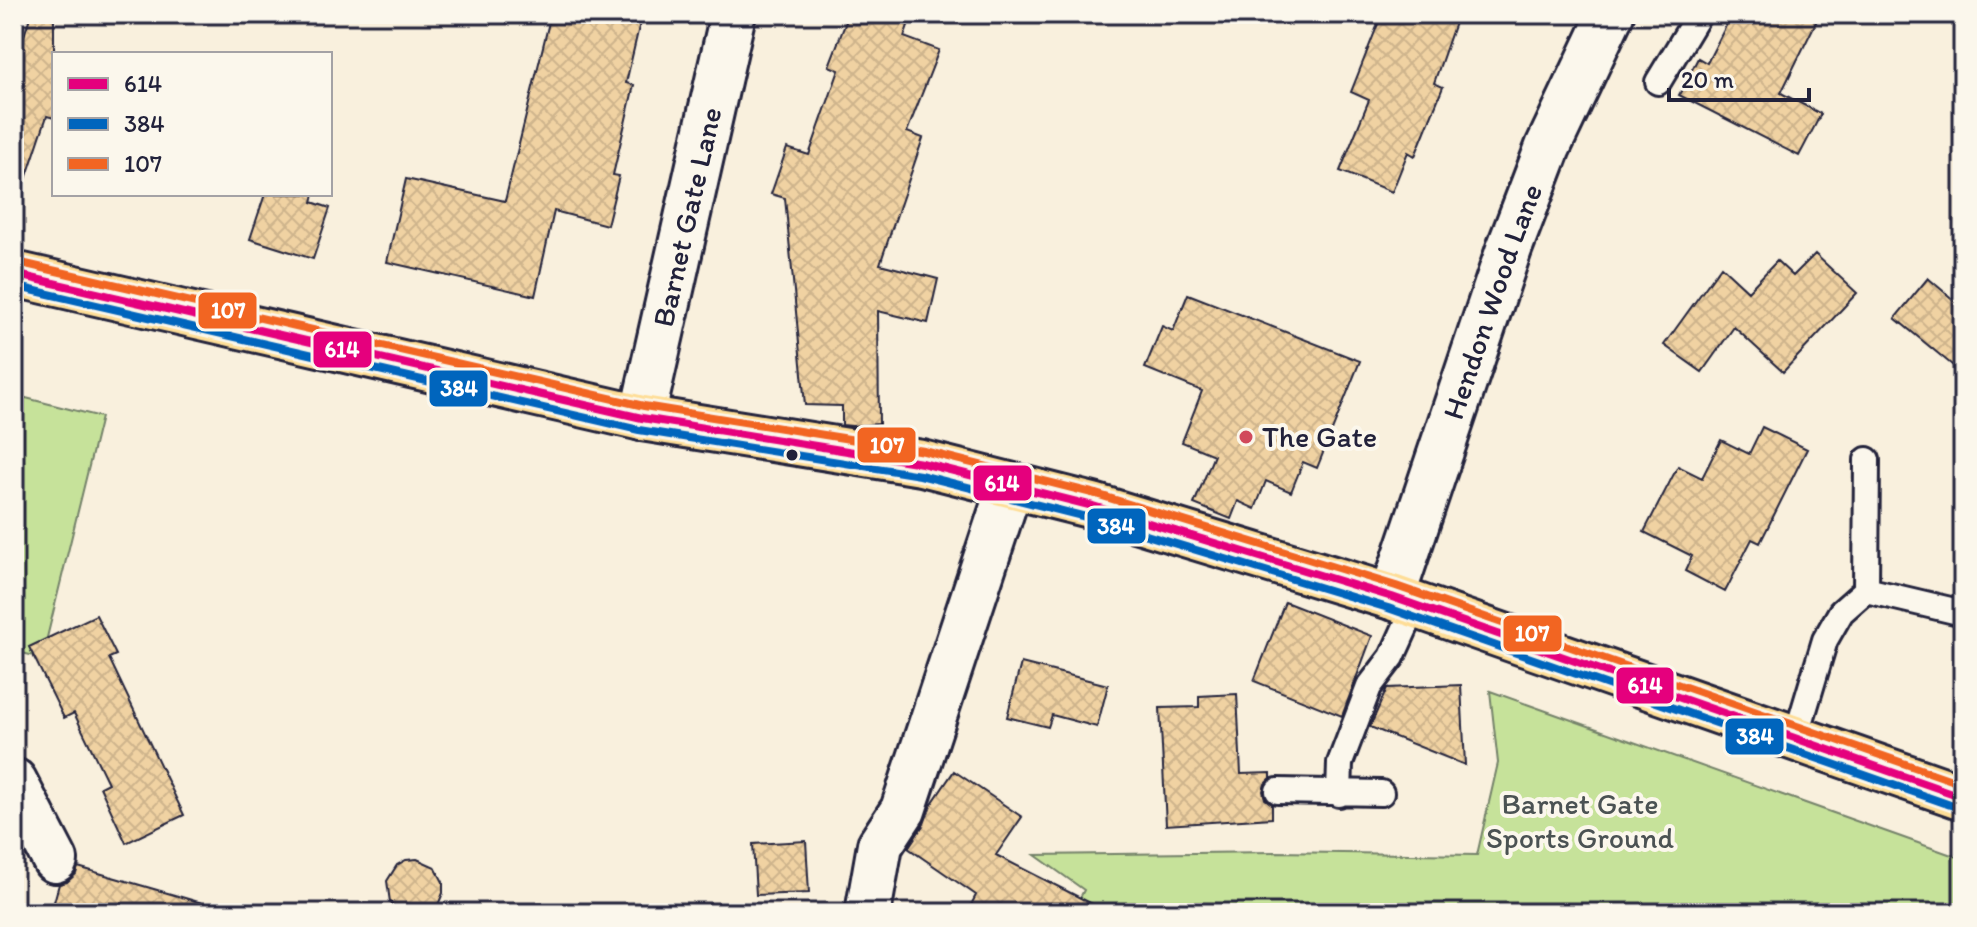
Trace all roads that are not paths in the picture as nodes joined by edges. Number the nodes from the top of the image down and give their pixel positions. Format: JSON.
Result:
{"nodes":[{"id":1,"x":733,"y":14,"type":"edge"},
{"id":2,"x":1611,"y":14,"type":"edge"},
{"id":3,"x":1699,"y":14,"type":"edge"},
{"id":4,"x":1658,"y":82,"type":"dead end"},
{"id":5,"x":14,"y":274,"type":"edge"},
{"id":6,"x":642,"y":418,"type":"junction"},
{"id":7,"x":1867,"y":460,"type":"dead end"},
{"id":8,"x":1010,"y":486,"type":"junction"},
{"id":9,"x":1866,"y":590,"type":"junction"},
{"id":10,"x":1404,"y":601,"type":"junction"},
{"id":11,"x":1963,"y":613,"type":"edge"},
{"id":12,"x":1796,"y":737,"type":"junction"},
{"id":13,"x":14,"y":781,"type":"edge"},
{"id":14,"x":1278,"y":791,"type":"dead end"},
{"id":15,"x":1381,"y":793,"type":"dead end"},
{"id":16,"x":1339,"y":794,"type":"junction"},
{"id":17,"x":1963,"y":797,"type":"edge"},
{"id":18,"x":55,"y":860,"type":"dead end"},
{"id":19,"x":868,"y":913,"type":"edge"}],
"edges":[{"from":1,"to":6,"type":"street","name":"Barnet Gate Lane"},
{"from":2,"to":10,"type":"street","name":"Hendon Wood Lane"},
{"from":3,"to":4,"type":"lane"},
{"from":5,"to":6,"type":"main road"},
{"from":6,"to":8,"type":"main road"},
{"from":7,"to":9,"type":"lane"},
{"from":8,"to":10,"type":"main road"},
{"from":8,"to":19,"type":"street"},
{"from":9,"to":11,"type":"lane"},
{"from":9,"to":12,"type":"lane"},
{"from":10,"to":12,"type":"main road"},
{"from":10,"to":16,"type":"lane"},
{"from":12,"to":17,"type":"main road"},
{"from":13,"to":18,"type":"street"},
{"from":14,"to":16,"type":"lane"},
{"from":15,"to":16,"type":"lane"}]}
